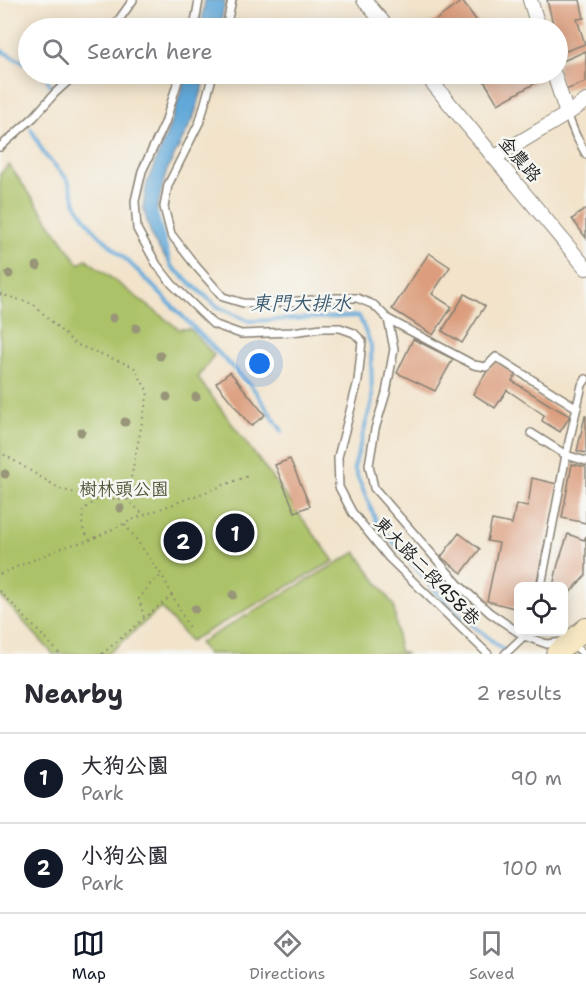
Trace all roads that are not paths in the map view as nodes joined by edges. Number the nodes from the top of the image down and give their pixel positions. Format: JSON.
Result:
{"nodes":[{"id":1,"x":133,"y":0,"type":"edge"},
{"id":2,"x":199,"y":0,"type":"edge"},
{"id":3,"x":231,"y":0,"type":"edge"},
{"id":4,"x":364,"y":0,"type":"edge"},
{"id":5,"x":530,"y":0,"type":"edge"},
{"id":6,"x":120,"y":18,"type":"edge"},
{"id":7,"x":196,"y":18,"type":"edge"},
{"id":8,"x":228,"y":18,"type":"edge"},
{"id":9,"x":379,"y":18,"type":"edge"},
{"id":10,"x":536,"y":18,"type":"edge"},
{"id":11,"x":65,"y":84,"type":"edge"},
{"id":12,"x":177,"y":84,"type":"edge"},
{"id":13,"x":210,"y":84,"type":"edge"},
{"id":14,"x":433,"y":84,"type":"edge"},
{"id":15,"x":557,"y":84,"type":"edge"},
{"id":16,"x":586,"y":101,"type":"edge"},
{"id":17,"x":567,"y":114,"type":"junction"},
{"id":18,"x":0,"y":147,"type":"edge"},
{"id":19,"x":586,"y":154,"type":"edge"},
{"id":20,"x":495,"y":157,"type":"junction"},
{"id":21,"x":586,"y":268,"type":"edge"},
{"id":22,"x":388,"y":319,"type":"junction"},
{"id":23,"x":586,"y":379,"type":"edge"},
{"id":24,"x":577,"y":408,"type":"junction"},
{"id":25,"x":531,"y":433,"type":"dead end"},
{"id":26,"x":566,"y":455,"type":"junction"},
{"id":27,"x":586,"y":461,"type":"edge"},
{"id":28,"x":542,"y":582,"type":"edge"},
{"id":29,"x":514,"y":627,"type":"edge"},
{"id":30,"x":586,"y":628,"type":"edge"},
{"id":31,"x":524,"y":636,"type":"edge"},
{"id":32,"x":530,"y":636,"type":"edge"},
{"id":33,"x":573,"y":652,"type":"edge"},
{"id":34,"x":488,"y":654,"type":"edge"},
{"id":35,"x":505,"y":654,"type":"edge"}],
"edges":[{"from":1,"to":6,"type":"lane"},
{"from":2,"to":7,"type":"lane"},
{"from":3,"to":8,"type":"lane"},
{"from":4,"to":9,"type":"street"},
{"from":5,"to":10,"type":"street"},
{"from":11,"to":18,"type":"lane"},
{"from":12,"to":34,"type":"lane","name":"東大路二段458巷"},
{"from":13,"to":22,"type":"lane"},
{"from":14,"to":20,"type":"street","name":"金農路"},
{"from":15,"to":17,"type":"street"},
{"from":16,"to":17,"type":"street"},
{"from":17,"to":19,"type":"lane"},
{"from":17,"to":20,"type":"street"},
{"from":20,"to":21,"type":"street","name":"金農路"},
{"from":22,"to":24,"type":"lane"},
{"from":22,"to":29,"type":"lane"},
{"from":23,"to":24,"type":"lane"},
{"from":24,"to":26,"type":"lane"},
{"from":25,"to":26,"type":"lane"},
{"from":26,"to":27,"type":"lane"},
{"from":26,"to":28,"type":"lane"},
{"from":30,"to":33,"type":"street"},
{"from":31,"to":35,"type":"lane"},
{"from":32,"to":33,"type":"lane"}]}
